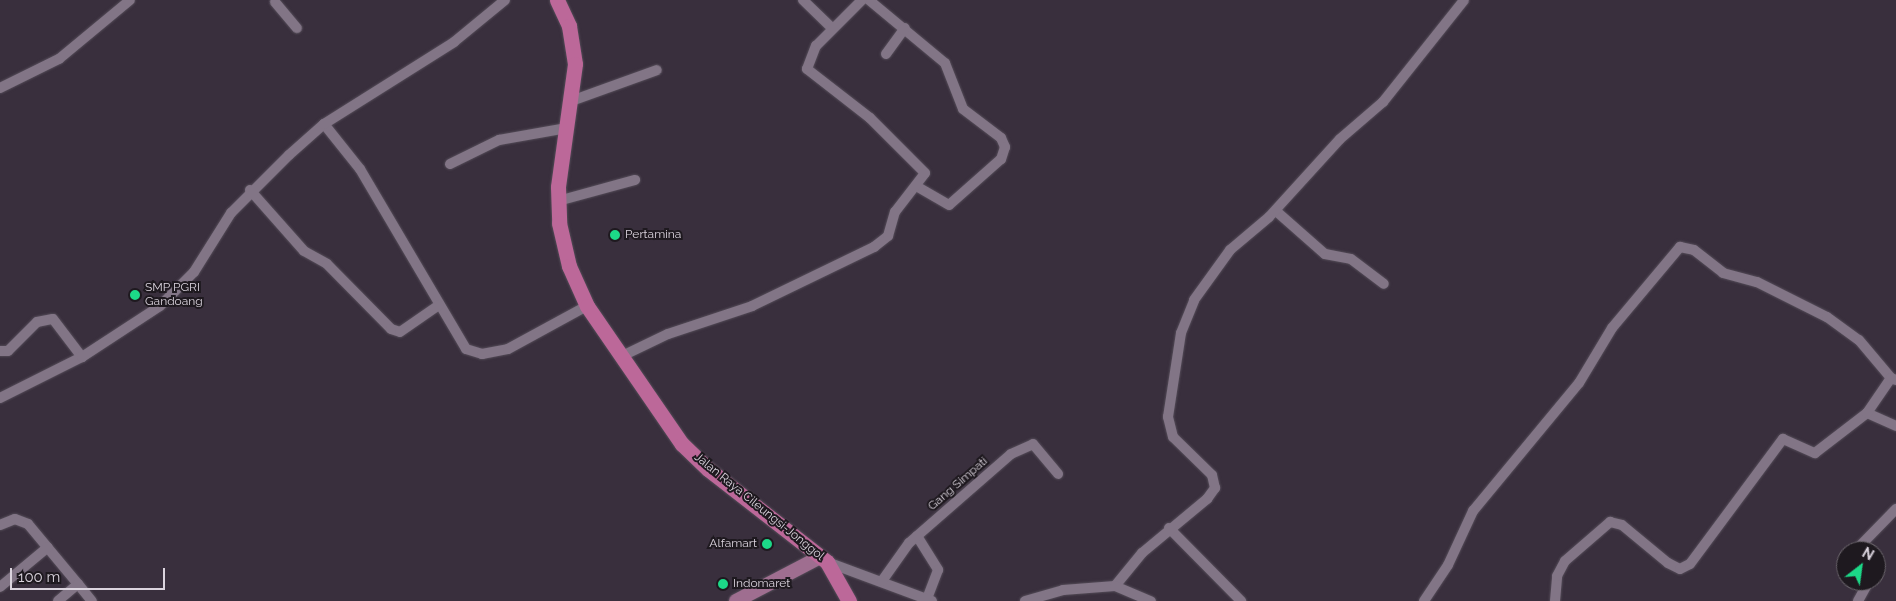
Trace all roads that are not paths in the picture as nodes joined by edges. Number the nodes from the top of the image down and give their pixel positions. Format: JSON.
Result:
{"nodes":[{"id":1,"x":130,"y":0,"type":"edge"},
{"id":2,"x":505,"y":0,"type":"edge"},
{"id":3,"x":557,"y":0,"type":"edge"},
{"id":4,"x":803,"y":0,"type":"edge"},
{"id":5,"x":862,"y":0,"type":"edge"},
{"id":6,"x":869,"y":0,"type":"edge"},
{"id":7,"x":275,"y":1,"type":"edge"},
{"id":8,"x":1462,"y":1,"type":"edge"},
{"id":9,"x":297,"y":28,"type":"dead end"},
{"id":10,"x":832,"y":28,"type":"junction"},
{"id":11,"x":905,"y":28,"type":"junction"},
{"id":12,"x":886,"y":54,"type":"dead end"},
{"id":13,"x":657,"y":70,"type":"dead end"},
{"id":14,"x":0,"y":88,"type":"edge"},
{"id":15,"x":571,"y":101,"type":"junction"},
{"id":16,"x":324,"y":124,"type":"junction"},
{"id":17,"x":568,"y":128,"type":"junction"},
{"id":18,"x":450,"y":164,"type":"dead end"},
{"id":19,"x":635,"y":180,"type":"dead end"},
{"id":20,"x":916,"y":186,"type":"junction"},
{"id":21,"x":250,"y":190,"type":"junction"},
{"id":22,"x":558,"y":201,"type":"junction"},
{"id":23,"x":1276,"y":210,"type":"junction"},
{"id":24,"x":1384,"y":284,"type":"dead end"},
{"id":25,"x":439,"y":306,"type":"junction"},
{"id":26,"x":587,"y":306,"type":"junction"},
{"id":27,"x":0,"y":352,"type":"edge"},
{"id":28,"x":82,"y":356,"type":"junction"},
{"id":29,"x":620,"y":357,"type":"junction"},
{"id":30,"x":1894,"y":379,"type":"edge"},
{"id":31,"x":0,"y":398,"type":"edge"},
{"id":32,"x":1867,"y":413,"type":"junction"},
{"id":33,"x":1896,"y":426,"type":"edge"},
{"id":34,"x":1058,"y":474,"type":"dead end"},
{"id":35,"x":1896,"y":509,"type":"edge"},
{"id":36,"x":0,"y":525,"type":"edge"},
{"id":37,"x":1169,"y":528,"type":"junction"},
{"id":38,"x":917,"y":536,"type":"junction"},
{"id":39,"x":1865,"y":541,"type":"edge"},
{"id":40,"x":48,"y":547,"type":"junction"},
{"id":41,"x":824,"y":560,"type":"junction"},
{"id":42,"x":882,"y":581,"type":"junction"},
{"id":43,"x":78,"y":584,"type":"junction"},
{"id":44,"x":1116,"y":586,"type":"junction"},
{"id":45,"x":0,"y":587,"type":"edge"},
{"id":46,"x":1063,"y":590,"type":"junction"},
{"id":47,"x":930,"y":600,"type":"edge"},
{"id":48,"x":58,"y":601,"type":"edge"},
{"id":49,"x":92,"y":601,"type":"edge"},
{"id":50,"x":736,"y":601,"type":"edge"},
{"id":51,"x":850,"y":601,"type":"edge"},
{"id":52,"x":1027,"y":601,"type":"edge"},
{"id":53,"x":1068,"y":601,"type":"edge"},
{"id":54,"x":1151,"y":601,"type":"edge"},
{"id":55,"x":1241,"y":601,"type":"edge"},
{"id":56,"x":1424,"y":601,"type":"edge"},
{"id":57,"x":1555,"y":601,"type":"edge"}],
"edges":[{"from":1,"to":14,"type":"street"},
{"from":2,"to":16,"type":"street"},
{"from":3,"to":15,"type":"main road","name":"Jalan Raya Cileungsi-Jonggol"},
{"from":4,"to":10,"type":"street"},
{"from":5,"to":10,"type":"street"},
{"from":6,"to":11,"type":"street"},
{"from":7,"to":9,"type":"street"},
{"from":8,"to":23,"type":"street"},
{"from":10,"to":20,"type":"street"},
{"from":11,"to":12,"type":"street"},
{"from":11,"to":20,"type":"street"},
{"from":13,"to":15,"type":"street"},
{"from":15,"to":17,"type":"main road","name":"Jalan Raya Cileungsi-Jonggol"},
{"from":16,"to":21,"type":"street"},
{"from":16,"to":25,"type":"street"},
{"from":17,"to":18,"type":"street"},
{"from":17,"to":22,"type":"main road","name":"Jalan Raya Cileungsi-Jonggol"},
{"from":19,"to":22,"type":"street"},
{"from":20,"to":29,"type":"street"},
{"from":21,"to":25,"type":"street"},
{"from":21,"to":28,"type":"street"},
{"from":22,"to":26,"type":"main road","name":"Jalan Raya Cileungsi-Jonggol"},
{"from":23,"to":24,"type":"street"},
{"from":23,"to":37,"type":"street"},
{"from":25,"to":26,"type":"street"},
{"from":26,"to":29,"type":"main road","name":"Jalan Raya Cileungsi-Jonggol"},
{"from":27,"to":28,"type":"street"},
{"from":28,"to":31,"type":"street"},
{"from":29,"to":41,"type":"main road","name":"Jalan Raya Cileungsi-Jonggol"},
{"from":30,"to":32,"type":"street"},
{"from":30,"to":56,"type":"street"},
{"from":32,"to":33,"type":"street"},
{"from":32,"to":57,"type":"street"},
{"from":34,"to":38,"type":"street","name":"Gang Simpati"},
{"from":35,"to":39,"type":"street"},
{"from":36,"to":40,"type":"street"},
{"from":37,"to":44,"type":"street"},
{"from":37,"to":55,"type":"street"},
{"from":38,"to":42,"type":"street","name":"Gang Simpati"},
{"from":38,"to":47,"type":"street"},
{"from":40,"to":43,"type":"street"},
{"from":40,"to":45,"type":"street"},
{"from":41,"to":42,"type":"street"},
{"from":41,"to":50,"type":"street"},
{"from":41,"to":51,"type":"main road","name":"Jalan Raya Cileungsi-Jonggol"},
{"from":42,"to":47,"type":"street"},
{"from":43,"to":48,"type":"street"},
{"from":43,"to":49,"type":"street"},
{"from":44,"to":46,"type":"street"},
{"from":44,"to":54,"type":"street"},
{"from":46,"to":52,"type":"street"},
{"from":46,"to":53,"type":"street"}]}
